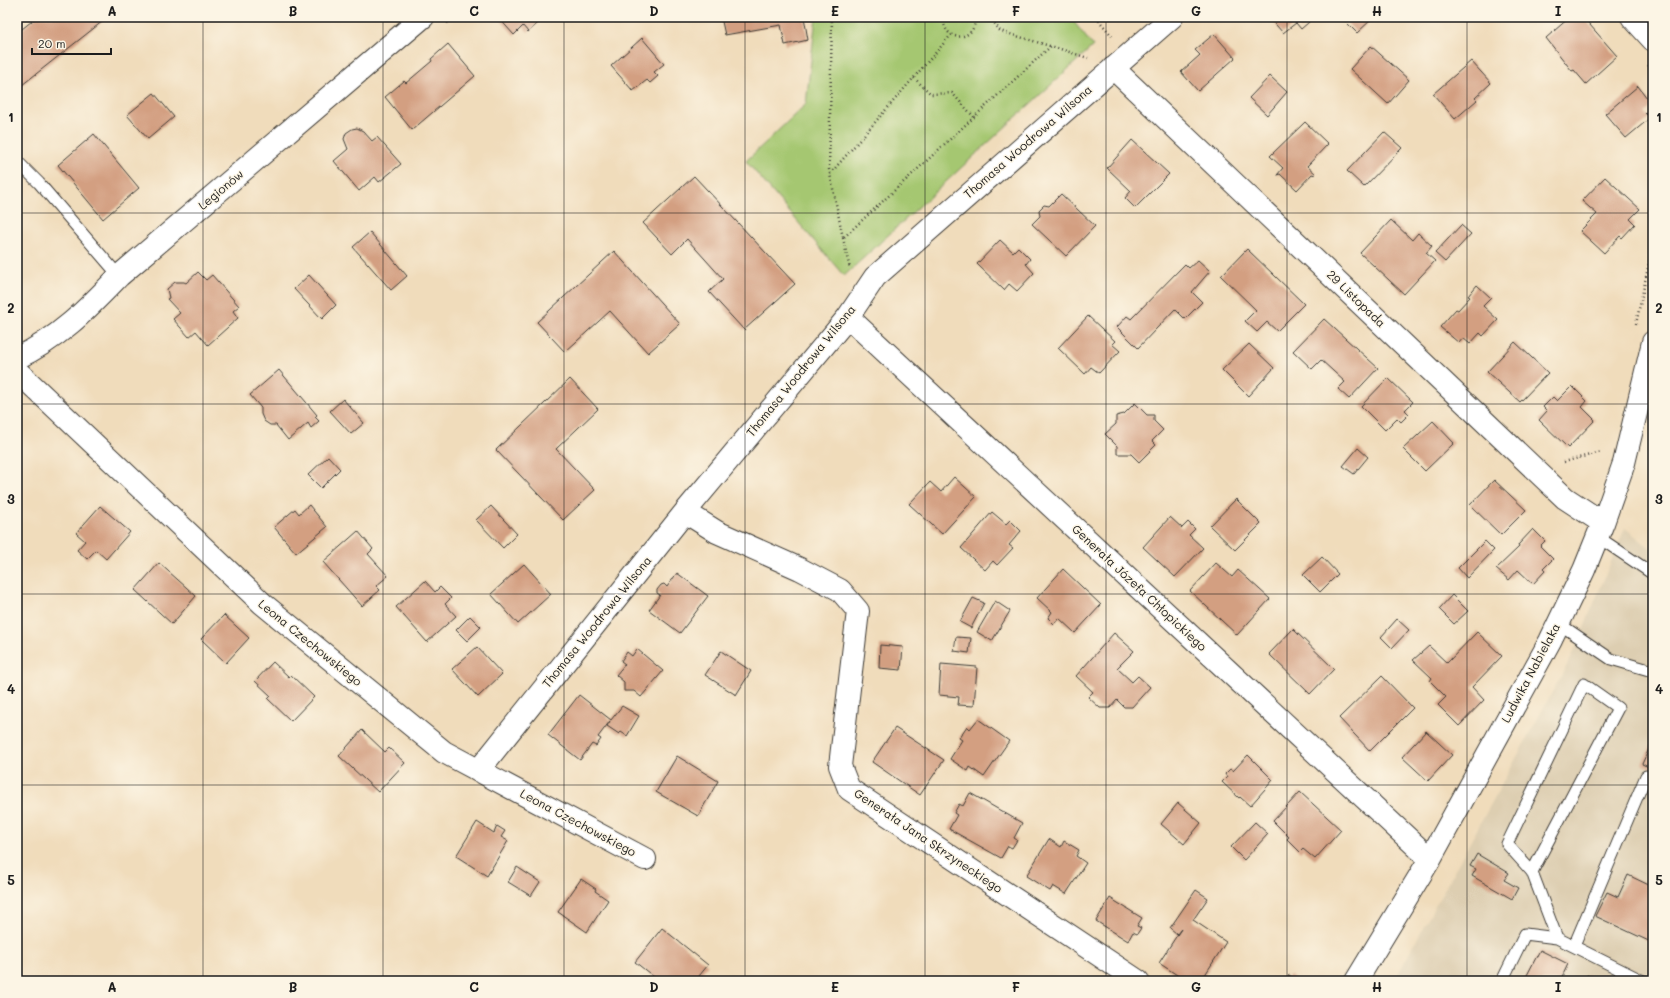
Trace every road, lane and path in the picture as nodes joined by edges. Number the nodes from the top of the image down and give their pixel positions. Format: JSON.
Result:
{"nodes":[{"id":1,"x":832,"y":17,"type":"edge"},
{"id":2,"x":944,"y":17,"type":"edge"},
{"id":3,"x":975,"y":17,"type":"edge"},
{"id":4,"x":990,"y":17,"type":"edge"},
{"id":5,"x":1172,"y":17,"type":"edge"},
{"id":6,"x":1632,"y":17,"type":"edge"},
{"id":7,"x":413,"y":20,"type":"edge"},
{"id":8,"x":951,"y":35,"type":"junction"},
{"id":9,"x":1653,"y":40,"type":"edge"},
{"id":10,"x":1051,"y":46,"type":"junction"},
{"id":11,"x":1113,"y":68,"type":"junction"},
{"id":12,"x":914,"y":78,"type":"junction"},
{"id":13,"x":974,"y":118,"type":"junction"},
{"id":14,"x":17,"y":161,"type":"edge"},
{"id":15,"x":829,"y":174,"type":"junction"},
{"id":16,"x":1653,"y":244,"type":"edge"},
{"id":17,"x":119,"y":276,"type":"junction"},
{"id":18,"x":848,"y":317,"type":"junction"},
{"id":19,"x":1634,"y":330,"type":"dead end"},
{"id":20,"x":1653,"y":342,"type":"edge"},
{"id":21,"x":17,"y":358,"type":"edge"},
{"id":22,"x":17,"y":371,"type":"edge"},
{"id":23,"x":1606,"y":450,"type":"dead end"},
{"id":24,"x":1560,"y":463,"type":"dead end"},
{"id":25,"x":685,"y":512,"type":"junction"},
{"id":26,"x":1600,"y":530,"type":"junction"},
{"id":27,"x":1653,"y":574,"type":"edge"},
{"id":28,"x":1558,"y":623,"type":"junction"},
{"id":29,"x":1653,"y":668,"type":"edge"},
{"id":30,"x":478,"y":771,"type":"junction"},
{"id":31,"x":1646,"y":776,"type":"dead end"},
{"id":32,"x":645,"y":858,"type":"dead end"},
{"id":33,"x":1430,"y":859,"type":"junction"},
{"id":34,"x":1532,"y":872,"type":"junction"},
{"id":35,"x":1557,"y":938,"type":"junction"},
{"id":36,"x":1574,"y":946,"type":"junction"},
{"id":37,"x":17,"y":978,"type":"edge"},
{"id":38,"x":20,"y":981,"type":"edge"},
{"id":39,"x":1138,"y":981,"type":"edge"},
{"id":40,"x":1356,"y":981,"type":"edge"},
{"id":41,"x":1502,"y":981,"type":"edge"},
{"id":42,"x":1643,"y":981,"type":"edge"}],
"edges":[{"from":1,"to":15,"type":"path"},
{"from":2,"to":8,"type":"path"},
{"from":3,"to":8,"type":"path"},
{"from":4,"to":10,"type":"path"},
{"from":5,"to":11,"type":"street","name":"Thomasa Woodrowa Wilsona"},
{"from":6,"to":9,"type":"street"},
{"from":7,"to":17,"type":"street","name":"Legionów"},
{"from":8,"to":12,"type":"path"},
{"from":10,"to":11,"type":"path"},
{"from":10,"to":13,"type":"path"},
{"from":11,"to":18,"type":"street","name":"Thomasa Woodrowa Wilsona"},
{"from":11,"to":26,"type":"street","name":"29 Listopada"},
{"from":12,"to":13,"type":"path"},
{"from":12,"to":15,"type":"path"},
{"from":13,"to":15,"type":"path"},
{"from":14,"to":17,"type":"lane"},
{"from":16,"to":19,"type":"path"},
{"from":17,"to":21,"type":"street","name":"Legionów"},
{"from":18,"to":25,"type":"street","name":"Thomasa Woodrowa Wilsona"},
{"from":18,"to":33,"type":"street","name":"Generała Józefa Chłopickiego"},
{"from":20,"to":26,"type":"street","name":"Ludwika Nabielaka"},
{"from":22,"to":30,"type":"street","name":"Leona Czechowskiego"},
{"from":23,"to":24,"type":"path"},
{"from":25,"to":30,"type":"street","name":"Thomasa Woodrowa Wilsona"},
{"from":25,"to":39,"type":"street","name":"Generała Jana Skrzyneckiego"},
{"from":26,"to":27,"type":"lane"},
{"from":26,"to":28,"type":"street","name":"Ludwika Nabielaka"},
{"from":28,"to":29,"type":"lane"},
{"from":28,"to":33,"type":"street","name":"Ludwika Nabielaka"},
{"from":30,"to":32,"type":"street","name":"Leona Czechowskiego"},
{"from":31,"to":36,"type":"lane"},
{"from":33,"to":40,"type":"street","name":"Ludwika Nabielaka"},
{"from":34,"to":34,"type":"lane"},
{"from":34,"to":35,"type":"lane"},
{"from":35,"to":36,"type":"lane"},
{"from":35,"to":41,"type":"lane"},
{"from":36,"to":42,"type":"lane"},
{"from":37,"to":38,"type":"path"}]}
